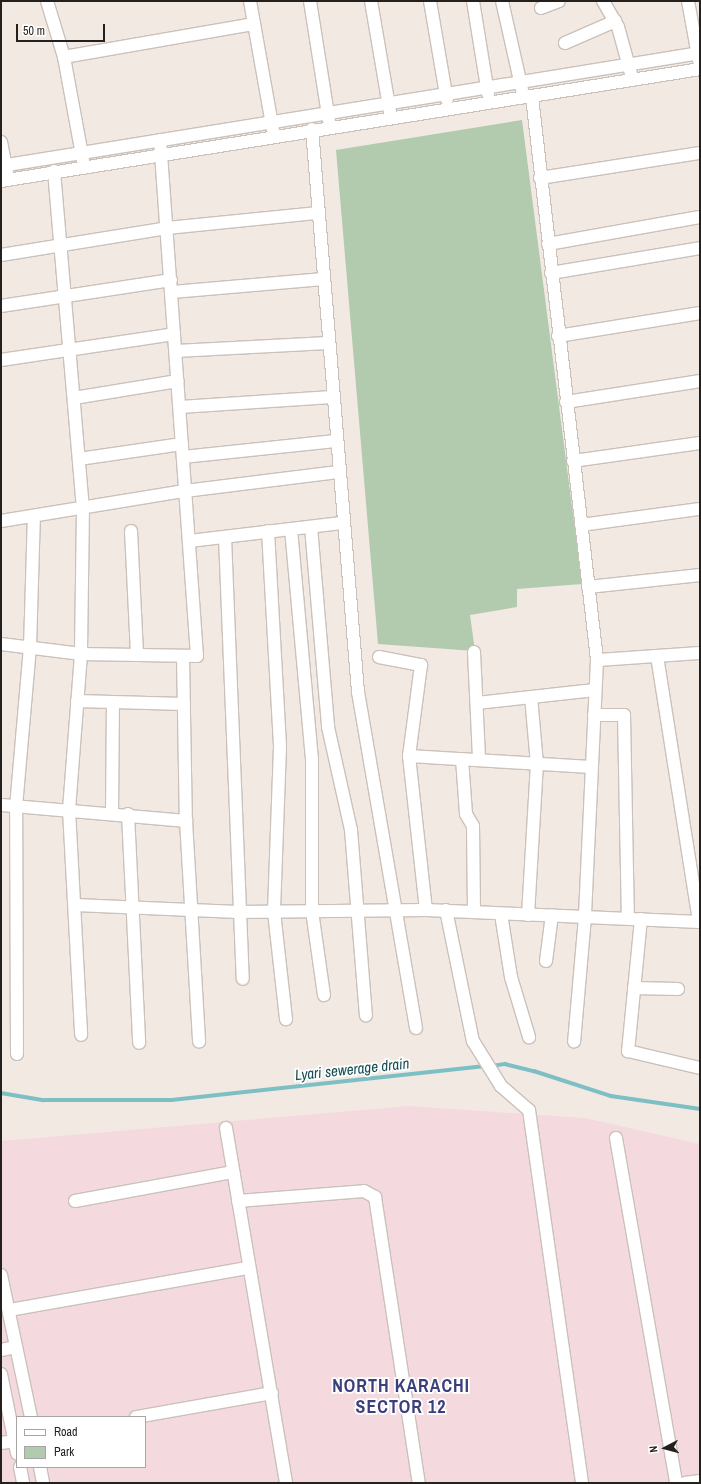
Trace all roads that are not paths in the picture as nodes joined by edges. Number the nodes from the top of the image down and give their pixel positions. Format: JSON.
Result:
{"nodes":[{"id":1,"x":47,"y":1,"type":"edge"},
{"id":2,"x":250,"y":1,"type":"edge"},
{"id":3,"x":310,"y":1,"type":"edge"},
{"id":4,"x":371,"y":1,"type":"edge"},
{"id":5,"x":430,"y":1,"type":"edge"},
{"id":6,"x":472,"y":1,"type":"edge"},
{"id":7,"x":502,"y":1,"type":"edge"},
{"id":8,"x":559,"y":1,"type":"edge"},
{"id":9,"x":602,"y":1,"type":"edge"},
{"id":10,"x":688,"y":1,"type":"edge"},
{"id":11,"x":541,"y":8,"type":"dead end"},
{"id":12,"x":615,"y":21,"type":"junction"},
{"id":13,"x":254,"y":24,"type":"junction"},
{"id":14,"x":565,"y":43,"type":"dead end"},
{"id":15,"x":699,"y":53,"type":"edge"},
{"id":16,"x":64,"y":57,"type":"junction"},
{"id":17,"x":629,"y":66,"type":"junction"},
{"id":18,"x":700,"y":69,"type":"edge"},
{"id":19,"x":632,"y":81,"type":"junction"},
{"id":20,"x":520,"y":83,"type":"junction"},
{"id":21,"x":487,"y":88,"type":"junction"},
{"id":22,"x":445,"y":92,"type":"junction"},
{"id":23,"x":528,"y":98,"type":"junction"},
{"id":24,"x":490,"y":103,"type":"junction"},
{"id":25,"x":389,"y":104,"type":"junction"},
{"id":26,"x":448,"y":109,"type":"junction"},
{"id":27,"x":328,"y":113,"type":"junction"},
{"id":28,"x":391,"y":117,"type":"junction"},
{"id":29,"x":271,"y":122,"type":"junction"},
{"id":30,"x":330,"y":126,"type":"junction"},
{"id":31,"x":312,"y":129,"type":"junction"},
{"id":32,"x":274,"y":135,"type":"junction"},
{"id":33,"x":160,"y":140,"type":"junction"},
{"id":34,"x":1,"y":142,"type":"edge"},
{"id":35,"x":81,"y":153,"type":"junction"},
{"id":36,"x":162,"y":153,"type":"junction"},
{"id":37,"x":700,"y":153,"type":"edge"},
{"id":38,"x":3,"y":166,"type":"edge"},
{"id":39,"x":84,"y":166,"type":"junction"},
{"id":40,"x":54,"y":171,"type":"junction"},
{"id":41,"x":540,"y":178,"type":"junction"},
{"id":42,"x":4,"y":180,"type":"edge"},
{"id":43,"x":318,"y":213,"type":"junction"},
{"id":44,"x":700,"y":217,"type":"edge"},
{"id":45,"x":167,"y":228,"type":"junction"},
{"id":46,"x":548,"y":244,"type":"junction"},
{"id":47,"x":61,"y":246,"type":"junction"},
{"id":48,"x":700,"y":248,"type":"edge"},
{"id":49,"x":1,"y":255,"type":"edge"},
{"id":50,"x":551,"y":274,"type":"junction"},
{"id":51,"x":323,"y":280,"type":"junction"},
{"id":52,"x":171,"y":286,"type":"junction"},
{"id":53,"x":65,"y":296,"type":"junction"},
{"id":54,"x":1,"y":306,"type":"edge"},
{"id":55,"x":700,"y":313,"type":"edge"},
{"id":56,"x":174,"y":334,"type":"junction"},
{"id":57,"x":558,"y":336,"type":"junction"},
{"id":58,"x":328,"y":343,"type":"junction"},
{"id":59,"x":70,"y":350,"type":"junction"},
{"id":60,"x":176,"y":351,"type":"junction"},
{"id":61,"x":1,"y":360,"type":"edge"},
{"id":62,"x":178,"y":381,"type":"junction"},
{"id":63,"x":700,"y":381,"type":"edge"},
{"id":64,"x":332,"y":397,"type":"junction"},
{"id":65,"x":74,"y":398,"type":"junction"},
{"id":66,"x":566,"y":402,"type":"junction"},
{"id":67,"x":180,"y":408,"type":"junction"},
{"id":68,"x":335,"y":441,"type":"junction"},
{"id":69,"x":700,"y":443,"type":"edge"},
{"id":70,"x":182,"y":444,"type":"junction"},
{"id":71,"x":183,"y":457,"type":"junction"},
{"id":72,"x":79,"y":459,"type":"junction"},
{"id":73,"x":573,"y":461,"type":"junction"},
{"id":74,"x":338,"y":472,"type":"junction"},
{"id":75,"x":185,"y":491,"type":"junction"},
{"id":76,"x":83,"y":508,"type":"junction"},
{"id":77,"x":700,"y":509,"type":"edge"},
{"id":78,"x":34,"y":516,"type":"junction"},
{"id":79,"x":1,"y":521,"type":"edge"},
{"id":80,"x":342,"y":523,"type":"junction"},
{"id":81,"x":581,"y":525,"type":"junction"},
{"id":82,"x":311,"y":527,"type":"junction"},
{"id":83,"x":291,"y":529,"type":"junction"},
{"id":84,"x":131,"y":531,"type":"dead end"},
{"id":85,"x":268,"y":532,"type":"junction"},
{"id":86,"x":224,"y":536,"type":"junction"},
{"id":87,"x":189,"y":541,"type":"junction"},
{"id":88,"x":700,"y":575,"type":"edge"},
{"id":89,"x":588,"y":587,"type":"junction"},
{"id":90,"x":1,"y":644,"type":"edge"},
{"id":91,"x":30,"y":648,"type":"junction"},
{"id":92,"x":474,"y":652,"type":"dead end"},
{"id":93,"x":81,"y":654,"type":"junction"},
{"id":94,"x":700,"y":654,"type":"edge"},
{"id":95,"x":137,"y":655,"type":"junction"},
{"id":96,"x":183,"y":656,"type":"junction"},
{"id":97,"x":657,"y":656,"type":"junction"},
{"id":98,"x":378,"y":657,"type":"dead end"},
{"id":99,"x":597,"y":660,"type":"junction"},
{"id":100,"x":595,"y":690,"type":"junction"},
{"id":101,"x":531,"y":697,"type":"junction"},
{"id":102,"x":77,"y":701,"type":"junction"},
{"id":103,"x":113,"y":702,"type":"junction"},
{"id":104,"x":477,"y":702,"type":"junction"},
{"id":105,"x":184,"y":704,"type":"junction"},
{"id":106,"x":594,"y":715,"type":"junction"},
{"id":107,"x":409,"y":756,"type":"junction"},
{"id":108,"x":462,"y":759,"type":"junction"},
{"id":109,"x":480,"y":760,"type":"junction"},
{"id":110,"x":536,"y":764,"type":"junction"},
{"id":111,"x":591,"y":767,"type":"junction"},
{"id":112,"x":1,"y":805,"type":"edge"},
{"id":113,"x":16,"y":807,"type":"junction"},
{"id":114,"x":69,"y":810,"type":"junction"},
{"id":115,"x":112,"y":813,"type":"junction"},
{"id":116,"x":128,"y":814,"type":"junction"},
{"id":117,"x":186,"y":821,"type":"junction"},
{"id":118,"x":75,"y":905,"type":"junction"},
{"id":119,"x":132,"y":907,"type":"junction"},
{"id":120,"x":191,"y":910,"type":"junction"},
{"id":121,"x":312,"y":910,"type":"junction"},
{"id":122,"x":426,"y":910,"type":"junction"},
{"id":123,"x":446,"y":910,"type":"junction"},
{"id":124,"x":358,"y":911,"type":"junction"},
{"id":125,"x":395,"y":911,"type":"junction"},
{"id":126,"x":474,"y":911,"type":"junction"},
{"id":127,"x":238,"y":912,"type":"junction"},
{"id":128,"x":274,"y":912,"type":"junction"},
{"id":129,"x":501,"y":914,"type":"junction"},
{"id":130,"x":528,"y":914,"type":"junction"},
{"id":131,"x":552,"y":915,"type":"junction"},
{"id":132,"x":585,"y":917,"type":"junction"},
{"id":133,"x":628,"y":918,"type":"junction"},
{"id":134,"x":641,"y":920,"type":"junction"},
{"id":135,"x":700,"y":922,"type":"edge"},
{"id":136,"x":546,"y":961,"type":"dead end"},
{"id":137,"x":243,"y":979,"type":"dead end"},
{"id":138,"x":634,"y":988,"type":"junction"},
{"id":139,"x":678,"y":989,"type":"dead end"},
{"id":140,"x":324,"y":995,"type":"dead end"},
{"id":141,"x":366,"y":1015,"type":"dead end"},
{"id":142,"x":286,"y":1019,"type":"dead end"},
{"id":143,"x":416,"y":1028,"type":"dead end"},
{"id":144,"x":81,"y":1034,"type":"dead end"},
{"id":145,"x":529,"y":1037,"type":"dead end"},
{"id":146,"x":199,"y":1042,"type":"dead end"},
{"id":147,"x":574,"y":1042,"type":"dead end"},
{"id":148,"x":139,"y":1043,"type":"dead end"},
{"id":149,"x":17,"y":1054,"type":"dead end"},
{"id":150,"x":700,"y":1068,"type":"edge"},
{"id":151,"x":226,"y":1128,"type":"dead end"},
{"id":152,"x":616,"y":1138,"type":"dead end"},
{"id":153,"x":233,"y":1172,"type":"junction"},
{"id":154,"x":75,"y":1201,"type":"dead end"},
{"id":155,"x":238,"y":1201,"type":"junction"},
{"id":156,"x":248,"y":1268,"type":"junction"},
{"id":157,"x":1,"y":1275,"type":"edge"},
{"id":158,"x":9,"y":1310,"type":"junction"},
{"id":159,"x":16,"y":1347,"type":"junction"},
{"id":160,"x":1,"y":1350,"type":"edge"},
{"id":161,"x":1,"y":1374,"type":"edge"},
{"id":162,"x":272,"y":1393,"type":"junction"},
{"id":163,"x":31,"y":1416,"type":"edge"},
{"id":164,"x":142,"y":1416,"type":"edge"},
{"id":165,"x":1,"y":1443,"type":"edge"},
{"id":166,"x":16,"y":1447,"type":"edge"},
{"id":167,"x":20,"y":1468,"type":"edge"},
{"id":168,"x":40,"y":1468,"type":"edge"},
{"id":169,"x":700,"y":1481,"type":"edge"},
{"id":170,"x":23,"y":1483,"type":"edge"},
{"id":171,"x":43,"y":1483,"type":"edge"},
{"id":172,"x":286,"y":1483,"type":"edge"},
{"id":173,"x":420,"y":1483,"type":"edge"},
{"id":174,"x":582,"y":1483,"type":"edge"},
{"id":175,"x":676,"y":1483,"type":"edge"},
{"id":176,"x":685,"y":1483,"type":"edge"}],
"edges":[{"from":1,"to":16,"type":"street"},
{"from":2,"to":13,"type":"street"},
{"from":3,"to":27,"type":"street"},
{"from":4,"to":25,"type":"street"},
{"from":5,"to":22,"type":"street"},
{"from":6,"to":21,"type":"street"},
{"from":7,"to":20,"type":"street"},
{"from":8,"to":11,"type":"street"},
{"from":9,"to":12,"type":"street"},
{"from":10,"to":15,"type":"street"},
{"from":12,"to":14,"type":"street"},
{"from":12,"to":17,"type":"street"},
{"from":13,"to":16,"type":"street"},
{"from":13,"to":29,"type":"street"},
{"from":15,"to":17,"type":"street"},
{"from":15,"to":18,"type":"street"},
{"from":16,"to":35,"type":"street"},
{"from":17,"to":19,"type":"street"},
{"from":17,"to":20,"type":"street"},
{"from":18,"to":19,"type":"street"},
{"from":19,"to":23,"type":"street"},
{"from":20,"to":21,"type":"street"},
{"from":20,"to":23,"type":"street"},
{"from":21,"to":22,"type":"street"},
{"from":21,"to":24,"type":"street"},
{"from":22,"to":25,"type":"street"},
{"from":22,"to":26,"type":"street"},
{"from":23,"to":24,"type":"street"},
{"from":23,"to":41,"type":"street"},
{"from":24,"to":26,"type":"street"},
{"from":25,"to":27,"type":"street"},
{"from":25,"to":28,"type":"street"},
{"from":26,"to":28,"type":"street"},
{"from":27,"to":29,"type":"street"},
{"from":27,"to":30,"type":"street"},
{"from":28,"to":30,"type":"street"},
{"from":29,"to":32,"type":"street"},
{"from":29,"to":33,"type":"street"},
{"from":30,"to":31,"type":"street"},
{"from":31,"to":32,"type":"street"},
{"from":31,"to":43,"type":"street"},
{"from":32,"to":36,"type":"street"},
{"from":33,"to":35,"type":"street"},
{"from":33,"to":36,"type":"street"},
{"from":34,"to":38,"type":"street"},
{"from":35,"to":38,"type":"street"},
{"from":35,"to":39,"type":"street"},
{"from":36,"to":39,"type":"street"},
{"from":36,"to":45,"type":"street"},
{"from":37,"to":41,"type":"street"},
{"from":38,"to":42,"type":"street"},
{"from":39,"to":40,"type":"street"},
{"from":40,"to":42,"type":"street"},
{"from":40,"to":47,"type":"street"},
{"from":41,"to":46,"type":"street"},
{"from":43,"to":45,"type":"street"},
{"from":43,"to":51,"type":"street"},
{"from":44,"to":46,"type":"street"},
{"from":45,"to":47,"type":"street"},
{"from":45,"to":52,"type":"street"},
{"from":46,"to":50,"type":"street"},
{"from":47,"to":49,"type":"street"},
{"from":47,"to":53,"type":"street"},
{"from":48,"to":50,"type":"street"},
{"from":50,"to":57,"type":"street"},
{"from":51,"to":52,"type":"street"},
{"from":51,"to":58,"type":"street"},
{"from":52,"to":53,"type":"street"},
{"from":52,"to":56,"type":"street"},
{"from":53,"to":54,"type":"street"},
{"from":53,"to":59,"type":"street"},
{"from":55,"to":57,"type":"street"},
{"from":56,"to":59,"type":"street"},
{"from":56,"to":60,"type":"street"},
{"from":57,"to":66,"type":"street"},
{"from":58,"to":60,"type":"street"},
{"from":58,"to":64,"type":"street"},
{"from":59,"to":61,"type":"street"},
{"from":59,"to":65,"type":"street"},
{"from":60,"to":62,"type":"street"},
{"from":62,"to":65,"type":"street"},
{"from":62,"to":67,"type":"street"},
{"from":63,"to":66,"type":"street"},
{"from":64,"to":67,"type":"street"},
{"from":64,"to":68,"type":"street"},
{"from":65,"to":72,"type":"street"},
{"from":66,"to":73,"type":"street"},
{"from":67,"to":70,"type":"street"},
{"from":68,"to":71,"type":"street"},
{"from":68,"to":74,"type":"street"},
{"from":69,"to":73,"type":"street"},
{"from":70,"to":71,"type":"street"},
{"from":70,"to":72,"type":"street"},
{"from":71,"to":75,"type":"street"},
{"from":72,"to":76,"type":"street"},
{"from":73,"to":81,"type":"street"},
{"from":74,"to":75,"type":"street"},
{"from":74,"to":80,"type":"street"},
{"from":75,"to":76,"type":"street"},
{"from":75,"to":87,"type":"street"},
{"from":76,"to":78,"type":"street"},
{"from":76,"to":93,"type":"street"},
{"from":77,"to":81,"type":"street"},
{"from":78,"to":79,"type":"street"},
{"from":78,"to":91,"type":"street"},
{"from":80,"to":82,"type":"street"},
{"from":80,"to":125,"type":"street"},
{"from":81,"to":89,"type":"street"},
{"from":82,"to":83,"type":"street"},
{"from":82,"to":124,"type":"street"},
{"from":83,"to":85,"type":"street"},
{"from":83,"to":121,"type":"street"},
{"from":84,"to":95,"type":"street"},
{"from":85,"to":86,"type":"street"},
{"from":85,"to":128,"type":"street"},
{"from":86,"to":87,"type":"street"},
{"from":86,"to":127,"type":"street"},
{"from":87,"to":96,"type":"street"},
{"from":88,"to":89,"type":"street"},
{"from":89,"to":99,"type":"street"},
{"from":90,"to":91,"type":"street"},
{"from":91,"to":93,"type":"street"},
{"from":91,"to":113,"type":"street"},
{"from":92,"to":104,"type":"street"},
{"from":93,"to":95,"type":"street"},
{"from":93,"to":102,"type":"street"},
{"from":94,"to":97,"type":"street"},
{"from":95,"to":96,"type":"street"},
{"from":96,"to":105,"type":"street"},
{"from":97,"to":99,"type":"street"},
{"from":97,"to":135,"type":"street"},
{"from":98,"to":107,"type":"street"},
{"from":99,"to":100,"type":"street"},
{"from":100,"to":101,"type":"street"},
{"from":100,"to":106,"type":"street"},
{"from":101,"to":104,"type":"street"},
{"from":101,"to":110,"type":"street"},
{"from":102,"to":103,"type":"street"},
{"from":102,"to":114,"type":"street"},
{"from":103,"to":105,"type":"street"},
{"from":103,"to":115,"type":"street"},
{"from":104,"to":109,"type":"street"},
{"from":105,"to":117,"type":"street"},
{"from":106,"to":111,"type":"street"},
{"from":106,"to":133,"type":"street"},
{"from":107,"to":108,"type":"street"},
{"from":107,"to":122,"type":"street"},
{"from":108,"to":109,"type":"street"},
{"from":108,"to":126,"type":"street"},
{"from":109,"to":110,"type":"street"},
{"from":110,"to":111,"type":"street"},
{"from":110,"to":130,"type":"street"},
{"from":111,"to":132,"type":"street"},
{"from":112,"to":113,"type":"street"},
{"from":113,"to":114,"type":"street"},
{"from":113,"to":149,"type":"street"},
{"from":114,"to":115,"type":"street"},
{"from":114,"to":118,"type":"street"},
{"from":115,"to":116,"type":"street"},
{"from":116,"to":117,"type":"street"},
{"from":116,"to":119,"type":"street"},
{"from":117,"to":120,"type":"street"},
{"from":118,"to":119,"type":"street"},
{"from":118,"to":144,"type":"street"},
{"from":119,"to":120,"type":"street"},
{"from":119,"to":148,"type":"street"},
{"from":120,"to":127,"type":"street"},
{"from":120,"to":146,"type":"street"},
{"from":121,"to":124,"type":"street"},
{"from":121,"to":128,"type":"street"},
{"from":121,"to":140,"type":"street"},
{"from":122,"to":123,"type":"street"},
{"from":122,"to":125,"type":"street"},
{"from":123,"to":126,"type":"street"},
{"from":123,"to":174,"type":"street"},
{"from":124,"to":125,"type":"street"},
{"from":124,"to":141,"type":"street"},
{"from":125,"to":143,"type":"street"},
{"from":126,"to":129,"type":"street"},
{"from":127,"to":128,"type":"street"},
{"from":127,"to":137,"type":"street"},
{"from":128,"to":142,"type":"street"},
{"from":129,"to":130,"type":"street"},
{"from":129,"to":145,"type":"street"},
{"from":130,"to":131,"type":"street"},
{"from":131,"to":132,"type":"street"},
{"from":131,"to":136,"type":"street"},
{"from":132,"to":133,"type":"street"},
{"from":132,"to":147,"type":"street"},
{"from":133,"to":134,"type":"street"},
{"from":134,"to":135,"type":"street"},
{"from":134,"to":138,"type":"street"},
{"from":138,"to":139,"type":"street"},
{"from":138,"to":150,"type":"street"},
{"from":151,"to":153,"type":"street"},
{"from":152,"to":175,"type":"street"},
{"from":153,"to":154,"type":"street"},
{"from":153,"to":155,"type":"street"},
{"from":155,"to":156,"type":"street"},
{"from":155,"to":173,"type":"street"},
{"from":156,"to":158,"type":"street"},
{"from":156,"to":162,"type":"street"},
{"from":157,"to":158,"type":"street"},
{"from":158,"to":159,"type":"street"},
{"from":159,"to":160,"type":"street"},
{"from":159,"to":163,"type":"street"},
{"from":161,"to":166,"type":"street"},
{"from":162,"to":164,"type":"street"},
{"from":162,"to":172,"type":"street"},
{"from":165,"to":166,"type":"street"},
{"from":167,"to":170,"type":"street"},
{"from":168,"to":171,"type":"street"},
{"from":169,"to":176,"type":"street"}]}
